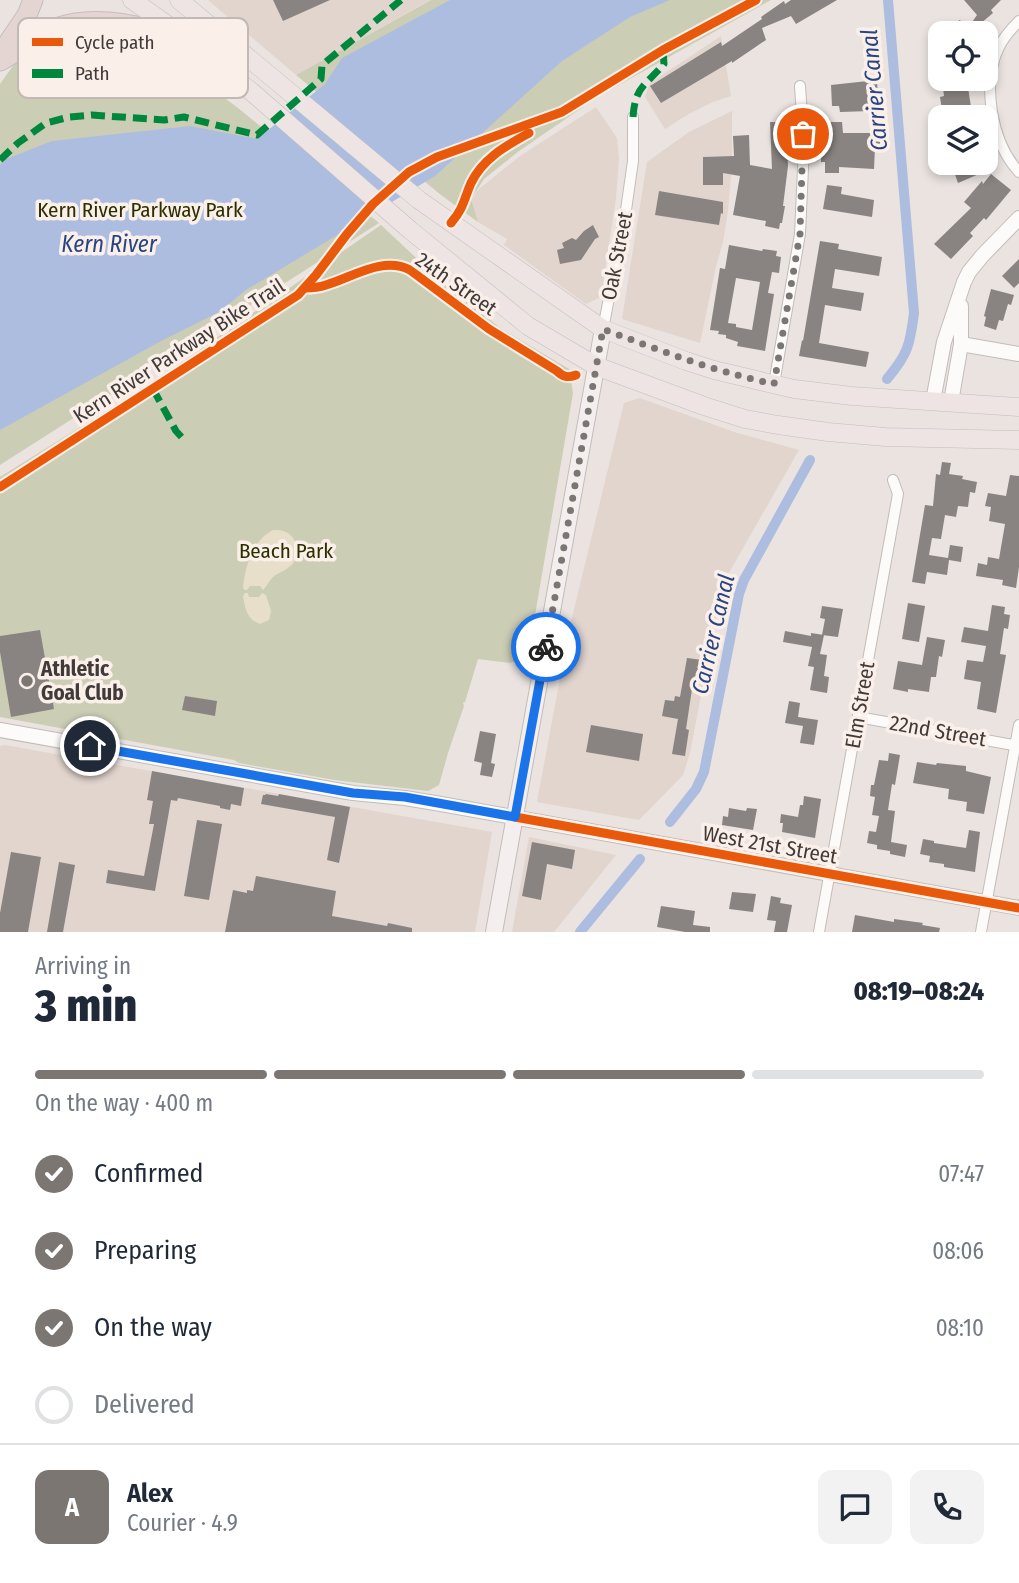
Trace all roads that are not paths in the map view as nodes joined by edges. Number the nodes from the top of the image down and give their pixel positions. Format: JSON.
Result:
{"nodes":[{"id":1,"x":33,"y":0,"type":"edge"},
{"id":2,"x":132,"y":0,"type":"edge"},
{"id":3,"x":179,"y":0,"type":"edge"},
{"id":4,"x":25,"y":18,"type":"edge"},
{"id":5,"x":158,"y":18,"type":"edge"},
{"id":6,"x":201,"y":18,"type":"edge"},
{"id":7,"x":1019,"y":21,"type":"edge"},
{"id":8,"x":18,"y":29,"type":"edge"},
{"id":9,"x":18,"y":51,"type":"edge"},
{"id":10,"x":248,"y":57,"type":"edge"},
{"id":11,"x":0,"y":58,"type":"edge"},
{"id":12,"x":800,"y":86,"type":"dead end"},
{"id":13,"x":248,"y":89,"type":"edge"},
{"id":14,"x":634,"y":117,"type":"dead end"},
{"id":15,"x":1019,"y":172,"type":"edge"},
{"id":16,"x":1019,"y":218,"type":"edge"},
{"id":17,"x":961,"y":294,"type":"junction"},
{"id":18,"x":603,"y":329,"type":"junction"},
{"id":19,"x":961,"y":344,"type":"junction"},
{"id":20,"x":1019,"y":354,"type":"edge"},
{"id":21,"x":596,"y":366,"type":"junction"},
{"id":22,"x":774,"y":384,"type":"junction"},
{"id":23,"x":942,"y":402,"type":"junction"},
{"id":24,"x":1019,"y":407,"type":"edge"},
{"id":25,"x":1019,"y":430,"type":"edge"},
{"id":26,"x":997,"y":440,"type":"junction"},
{"id":27,"x":1019,"y":440,"type":"edge"},
{"id":28,"x":892,"y":480,"type":"dead end"},
{"id":29,"x":858,"y":717,"type":"junction"},
{"id":30,"x":1019,"y":725,"type":"edge"},
{"id":31,"x":0,"y":730,"type":"edge"},
{"id":32,"x":1017,"y":745,"type":"edge"},
{"id":33,"x":515,"y":817,"type":"junction"},
{"id":34,"x":829,"y":874,"type":"junction"},
{"id":35,"x":987,"y":902,"type":"junction"},
{"id":36,"x":1019,"y":908,"type":"edge"},
{"id":37,"x":494,"y":932,"type":"edge"},
{"id":38,"x":819,"y":932,"type":"edge"},
{"id":39,"x":981,"y":932,"type":"edge"}],
"edges":[{"from":1,"to":4,"type":"highway"},
{"from":2,"to":5,"type":"main road"},
{"from":3,"to":6,"type":"main road"},
{"from":7,"to":15,"type":"street"},
{"from":8,"to":11,"type":"highway"},
{"from":9,"to":11,"type":"highway"},
{"from":10,"to":18,"type":"main road"},
{"from":12,"to":22,"type":"street"},
{"from":13,"to":21,"type":"main road"},
{"from":14,"to":18,"type":"street","name":"Oak Street"},
{"from":16,"to":17,"type":"street"},
{"from":17,"to":19,"type":"street"},
{"from":17,"to":23,"type":"street"},
{"from":18,"to":21,"type":"main road","name":"Oak Street"},
{"from":18,"to":22,"type":"main road"},
{"from":19,"to":20,"type":"street"},
{"from":19,"to":23,"type":"street"},
{"from":21,"to":26,"type":"main road"},
{"from":21,"to":33,"type":"main road","name":"Oak Street"},
{"from":22,"to":23,"type":"main road"},
{"from":23,"to":24,"type":"main road"},
{"from":25,"to":26,"type":"main road"},
{"from":26,"to":27,"type":"main road"},
{"from":28,"to":29,"type":"street","name":"Elm Street"},
{"from":29,"to":32,"type":"street","name":"22nd Street"},
{"from":29,"to":34,"type":"street","name":"Elm Street"},
{"from":30,"to":32,"type":"street"},
{"from":31,"to":33,"type":"street","name":"West 21st Street"},
{"from":32,"to":35,"type":"street"},
{"from":33,"to":34,"type":"street","name":"West 21st Street"},
{"from":33,"to":37,"type":"main road","name":"Oak Street"},
{"from":34,"to":35,"type":"street","name":"West 21st Street"},
{"from":34,"to":38,"type":"street","name":"Elm Street"},
{"from":35,"to":36,"type":"street","name":"West 21st Street"},
{"from":35,"to":39,"type":"street"}]}
